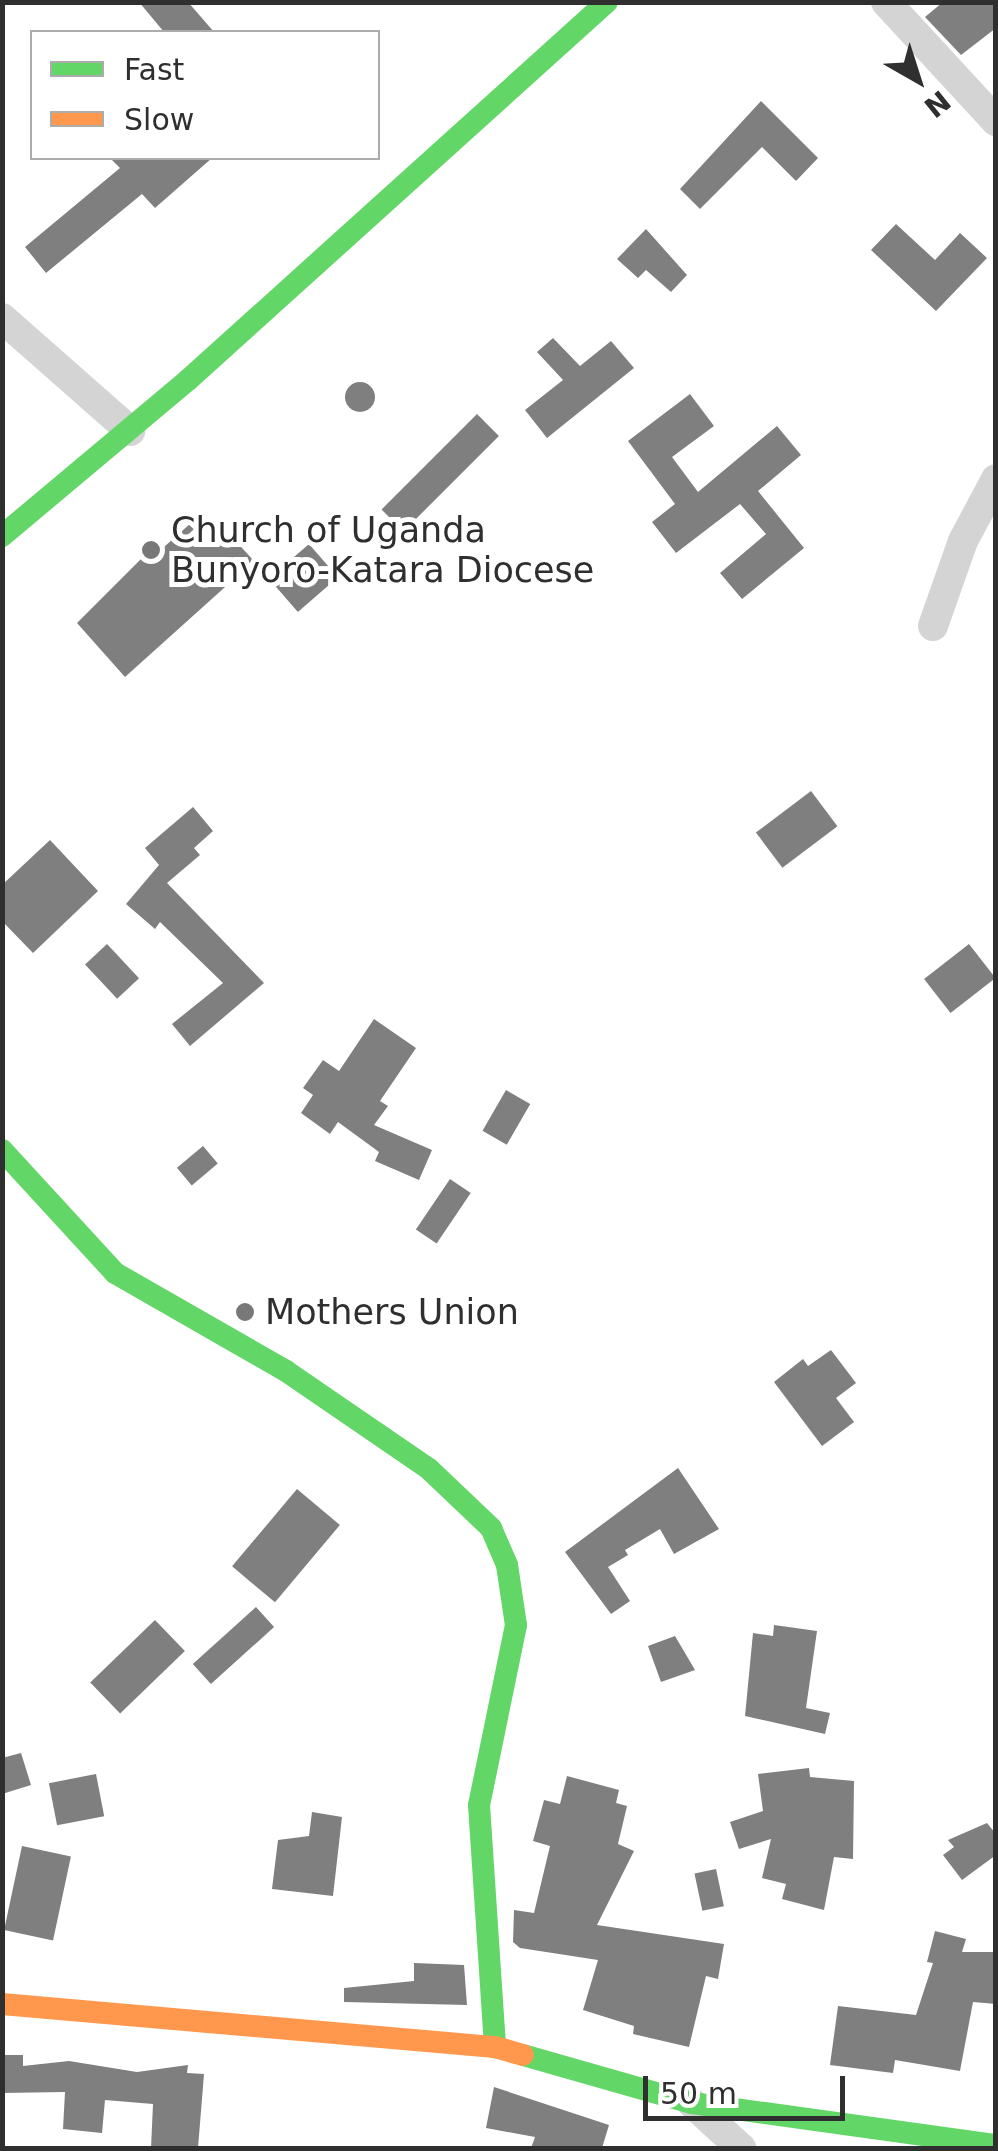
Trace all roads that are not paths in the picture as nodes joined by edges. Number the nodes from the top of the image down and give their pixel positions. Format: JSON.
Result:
{"nodes":[{"id":1,"x":606,"y":2,"type":"edge"},
{"id":2,"x":886,"y":2,"type":"edge"},
{"id":3,"x":996,"y":122,"type":"edge"},
{"id":4,"x":2,"y":318,"type":"edge"},
{"id":5,"x":130,"y":431,"type":"junction"},
{"id":6,"x":996,"y":479,"type":"edge"},
{"id":7,"x":2,"y":506,"type":"edge"},
{"id":8,"x":40,"y":506,"type":"junction"},
{"id":9,"x":2,"y":536,"type":"edge"},
{"id":10,"x":934,"y":626,"type":"dead end"},
{"id":11,"x":2,"y":1150,"type":"edge"},
{"id":12,"x":2,"y":2004,"type":"edge"},
{"id":13,"x":495,"y":2047,"type":"junction"},
{"id":14,"x":692,"y":2102,"type":"junction"},
{"id":15,"x":996,"y":2145,"type":"edge"},
{"id":16,"x":741,"y":2148,"type":"edge"}],
"edges":[{"from":1,"to":5,"type":"street"},
{"from":2,"to":3,"type":"street"},
{"from":4,"to":5,"type":"street"},
{"from":5,"to":8,"type":"street"},
{"from":6,"to":10,"type":"street"},
{"from":7,"to":8,"type":"street"},
{"from":8,"to":9,"type":"street"},
{"from":11,"to":13,"type":"street"},
{"from":12,"to":13,"type":"street"},
{"from":13,"to":14,"type":"street"},
{"from":14,"to":15,"type":"street"},
{"from":14,"to":16,"type":"street"}]}
